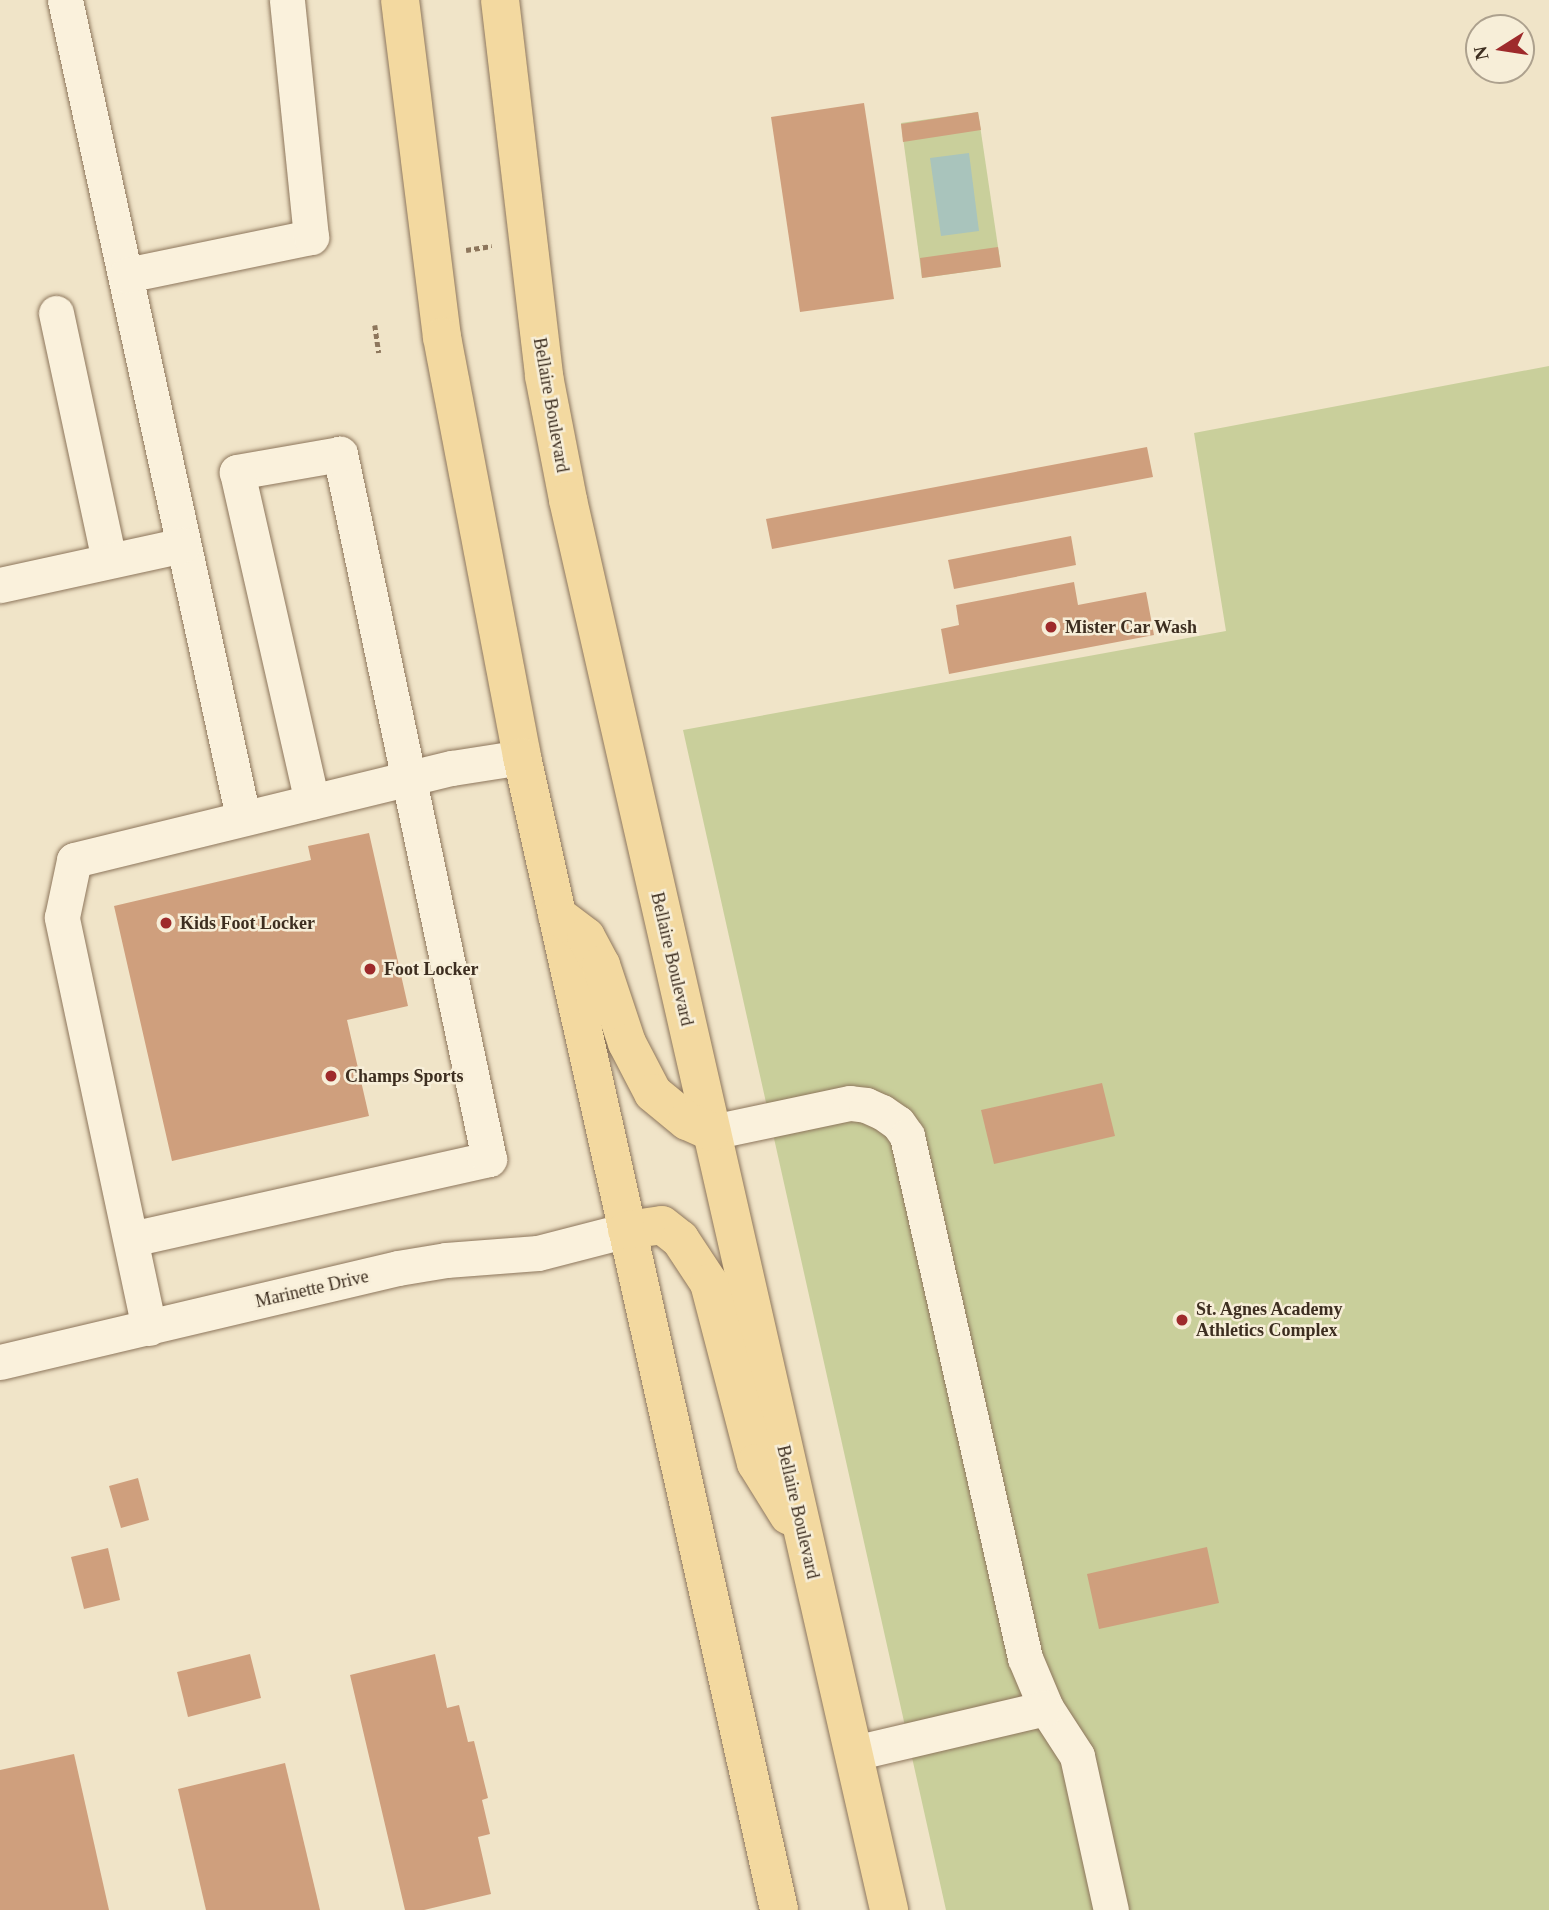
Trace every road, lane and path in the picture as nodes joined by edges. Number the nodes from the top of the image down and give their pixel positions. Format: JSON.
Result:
{"nodes":[{"id":1,"x":65,"y":0,"type":"edge"},
{"id":2,"x":287,"y":0,"type":"edge"},
{"id":3,"x":400,"y":0,"type":"edge"},
{"id":4,"x":500,"y":0,"type":"edge"},
{"id":5,"x":501,"y":245,"type":"dead end"},
{"id":6,"x":465,"y":250,"type":"dead end"},
{"id":7,"x":126,"y":275,"type":"junction"},
{"id":8,"x":56,"y":313,"type":"dead end"},
{"id":9,"x":375,"y":326,"type":"dead end"},
{"id":10,"x":379,"y":353,"type":"dead end"},
{"id":11,"x":183,"y":545,"type":"junction"},
{"id":12,"x":109,"y":560,"type":"junction"},
{"id":13,"x":0,"y":585,"type":"edge"},
{"id":14,"x":522,"y":757,"type":"junction"},
{"id":15,"x":410,"y":778,"type":"junction"},
{"id":16,"x":312,"y":802,"type":"junction"},
{"id":17,"x":243,"y":817,"type":"junction"},
{"id":18,"x":557,"y":915,"type":"junction"},
{"id":19,"x":712,"y":1132,"type":"junction"},
{"id":20,"x":627,"y":1230,"type":"junction"},
{"id":21,"x":131,"y":1239,"type":"junction"},
{"id":22,"x":149,"y":1328,"type":"junction"},
{"id":23,"x":0,"y":1362,"type":"edge"},
{"id":24,"x":805,"y":1542,"type":"junction"},
{"id":25,"x":1046,"y":1708,"type":"junction"},
{"id":26,"x":854,"y":1753,"type":"junction"},
{"id":27,"x":779,"y":1910,"type":"edge"},
{"id":28,"x":890,"y":1910,"type":"edge"},
{"id":29,"x":1111,"y":1910,"type":"edge"}],
"edges":[{"from":1,"to":7,"type":"street"},
{"from":2,"to":7,"type":"street"},
{"from":3,"to":14,"type":"main road"},
{"from":4,"to":19,"type":"main road","name":"Bellaire Boulevard"},
{"from":5,"to":6,"type":"path"},
{"from":7,"to":11,"type":"street"},
{"from":8,"to":12,"type":"street"},
{"from":9,"to":10,"type":"path"},
{"from":11,"to":12,"type":"street"},
{"from":11,"to":17,"type":"street"},
{"from":12,"to":13,"type":"street"},
{"from":14,"to":15,"type":"street"},
{"from":14,"to":18,"type":"main road"},
{"from":15,"to":16,"type":"street"},
{"from":15,"to":16,"type":"street"},
{"from":15,"to":21,"type":"street"},
{"from":16,"to":17,"type":"street"},
{"from":17,"to":21,"type":"street"},
{"from":18,"to":19,"type":"main road"},
{"from":18,"to":20,"type":"main road"},
{"from":19,"to":24,"type":"main road","name":"Bellaire Boulevard"},
{"from":19,"to":25,"type":"street"},
{"from":20,"to":22,"type":"street","name":"Marinette Drive"},
{"from":20,"to":24,"type":"main road"},
{"from":20,"to":27,"type":"main road"},
{"from":21,"to":22,"type":"street"},
{"from":22,"to":23,"type":"street","name":"Marinette Drive"},
{"from":24,"to":26,"type":"main road","name":"Bellaire Boulevard"},
{"from":25,"to":26,"type":"street"},
{"from":25,"to":29,"type":"street"},
{"from":26,"to":28,"type":"main road","name":"Bellaire Boulevard"}]}
